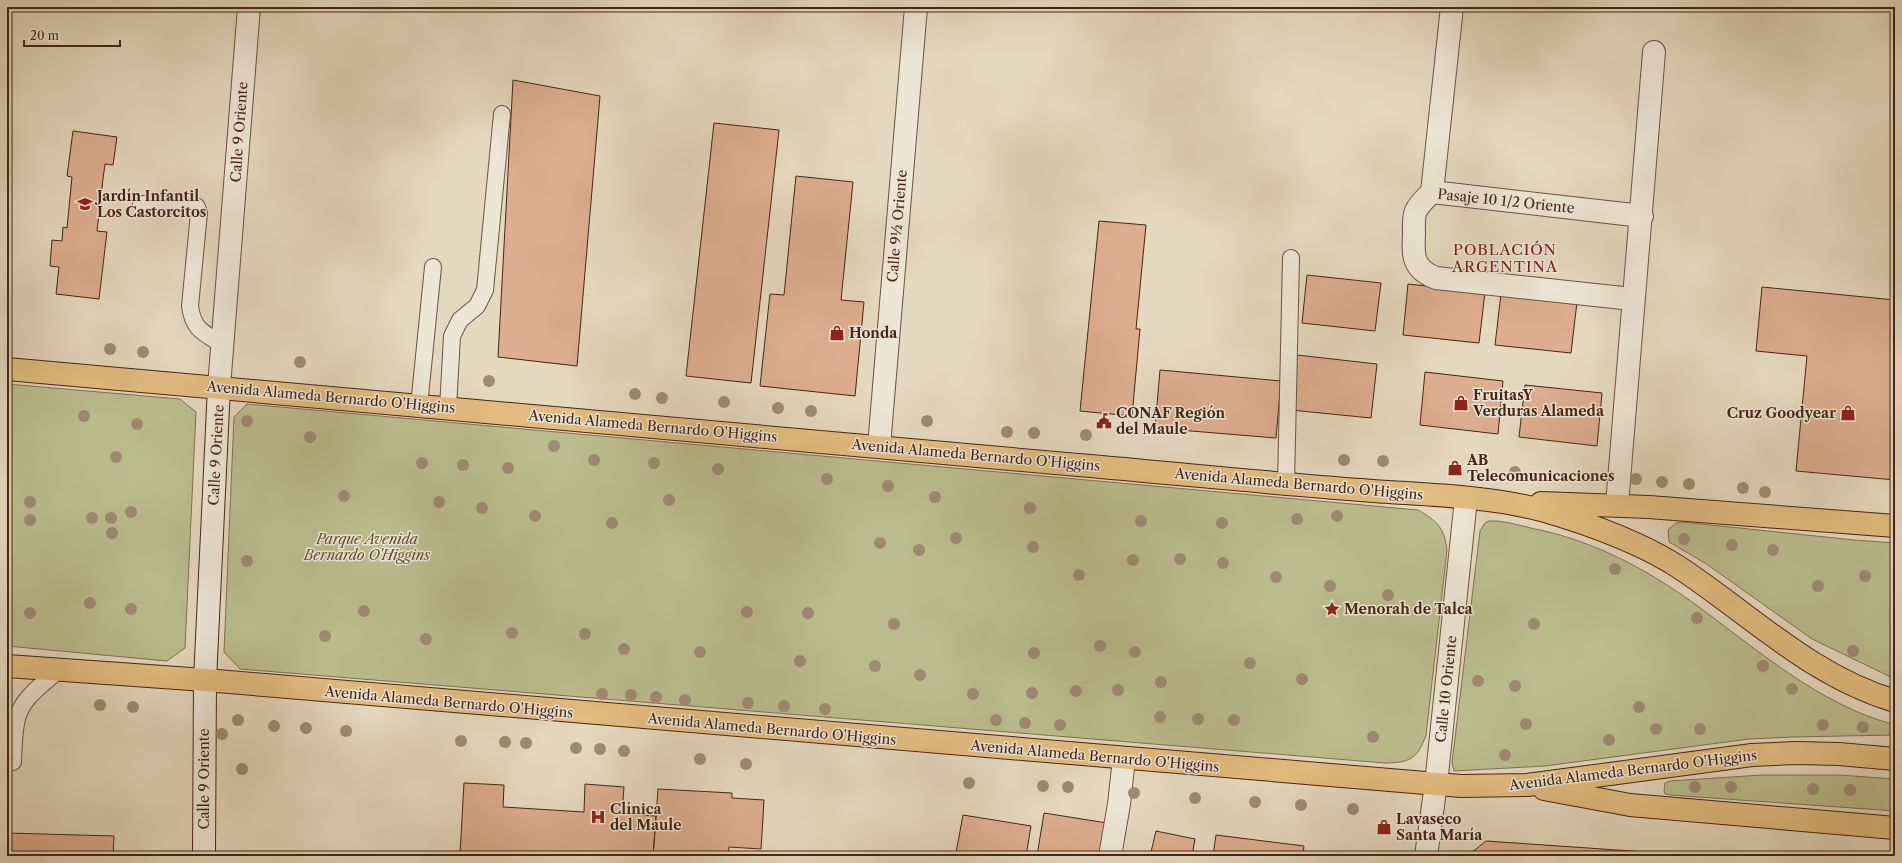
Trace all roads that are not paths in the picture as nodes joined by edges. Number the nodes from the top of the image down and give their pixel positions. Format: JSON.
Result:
{"nodes":[{"id":1,"x":249,"y":7,"type":"edge"},
{"id":2,"x":916,"y":7,"type":"edge"},
{"id":3,"x":1452,"y":7,"type":"edge"},
{"id":4,"x":1654,"y":52,"type":"dead end"},
{"id":5,"x":502,"y":114,"type":"dead end"},
{"id":6,"x":1432,"y":192,"type":"junction"},
{"id":7,"x":141,"y":204,"type":"dead end"},
{"id":8,"x":1642,"y":216,"type":"junction"},
{"id":9,"x":1291,"y":258,"type":"dead end"},
{"id":10,"x":433,"y":267,"type":"dead end"},
{"id":11,"x":1632,"y":299,"type":"junction"},
{"id":12,"x":223,"y":346,"type":"junction"},
{"id":13,"x":7,"y":370,"type":"edge"},
{"id":14,"x":219,"y":388,"type":"junction"},
{"id":15,"x":419,"y":406,"type":"junction"},
{"id":16,"x":448,"y":408,"type":"junction"},
{"id":17,"x":879,"y":446,"type":"junction"},
{"id":18,"x":1286,"y":484,"type":"junction"},
{"id":19,"x":1466,"y":498,"type":"junction"},
{"id":20,"x":1501,"y":503,"type":"junction"},
{"id":21,"x":1617,"y":505,"type":"junction"},
{"id":22,"x":1895,"y":526,"type":"edge"},
{"id":23,"x":7,"y":666,"type":"edge"},
{"id":24,"x":58,"y":671,"type":"junction"},
{"id":25,"x":205,"y":680,"type":"junction"},
{"id":26,"x":1895,"y":701,"type":"edge"},
{"id":27,"x":1124,"y":759,"type":"junction"},
{"id":28,"x":1895,"y":759,"type":"edge"},
{"id":29,"x":13,"y":762,"type":"dead end"},
{"id":30,"x":1436,"y":784,"type":"junction"},
{"id":31,"x":1527,"y":785,"type":"junction"},
{"id":32,"x":1895,"y":828,"type":"edge"},
{"id":33,"x":204,"y":856,"type":"edge"},
{"id":34,"x":1110,"y":856,"type":"edge"},
{"id":35,"x":1426,"y":856,"type":"edge"}],
"edges":[{"from":1,"to":12,"type":"street","name":"Calle 9 Oriente"},
{"from":2,"to":17,"type":"street","name":"Calle 9½ Oriente"},
{"from":3,"to":6,"type":"street"},
{"from":4,"to":8,"type":"street"},
{"from":5,"to":16,"type":"lane"},
{"from":6,"to":8,"type":"street","name":"Pasaje 10 1/2 Oriente"},
{"from":6,"to":11,"type":"street","name":"Pasaje 10 1/2 Oriente"},
{"from":7,"to":12,"type":"lane"},
{"from":8,"to":11,"type":"street"},
{"from":9,"to":18,"type":"lane"},
{"from":10,"to":15,"type":"lane"},
{"from":11,"to":21,"type":"street"},
{"from":12,"to":14,"type":"street","name":"Calle 9 Oriente"},
{"from":13,"to":14,"type":"main road","name":"Avenida Alameda Bernardo O'Higgins"},
{"from":14,"to":15,"type":"main road","name":"Avenida Alameda Bernardo O'Higgins"},
{"from":14,"to":25,"type":"street","name":"Calle 9 Oriente"},
{"from":15,"to":16,"type":"main road","name":"Avenida Alameda Bernardo O'Higgins"},
{"from":16,"to":17,"type":"main road","name":"Avenida Alameda Bernardo O'Higgins"},
{"from":17,"to":18,"type":"main road","name":"Avenida Alameda Bernardo O'Higgins"},
{"from":18,"to":19,"type":"main road","name":"Avenida Alameda Bernardo O'Higgins"},
{"from":19,"to":20,"type":"main road","name":"Avenida Alameda Bernardo O'Higgins"},
{"from":19,"to":30,"type":"street","name":"Calle 10 Oriente"},
{"from":20,"to":21,"type":"main road"},
{"from":20,"to":26,"type":"main road","name":"Avenida Alameda Bernardo O'Higgins"},
{"from":21,"to":22,"type":"main road"},
{"from":23,"to":24,"type":"main road","name":"Avenida Alameda Bernardo O'Higgins"},
{"from":24,"to":25,"type":"main road","name":"Avenida Alameda Bernardo O'Higgins"},
{"from":24,"to":29,"type":"lane"},
{"from":25,"to":27,"type":"main road","name":"Avenida Alameda Bernardo O'Higgins"},
{"from":25,"to":33,"type":"street","name":"Calle 9 Oriente"},
{"from":27,"to":30,"type":"main road","name":"Avenida Alameda Bernardo O'Higgins"},
{"from":27,"to":34,"type":"street"},
{"from":28,"to":31,"type":"main road","name":"Avenida Alameda Bernardo O'Higgins"},
{"from":30,"to":31,"type":"main road","name":"Avenida Alameda Bernardo O'Higgins"},
{"from":30,"to":35,"type":"street","name":"Calle 10 Oriente"},
{"from":31,"to":32,"type":"main road"}]}
